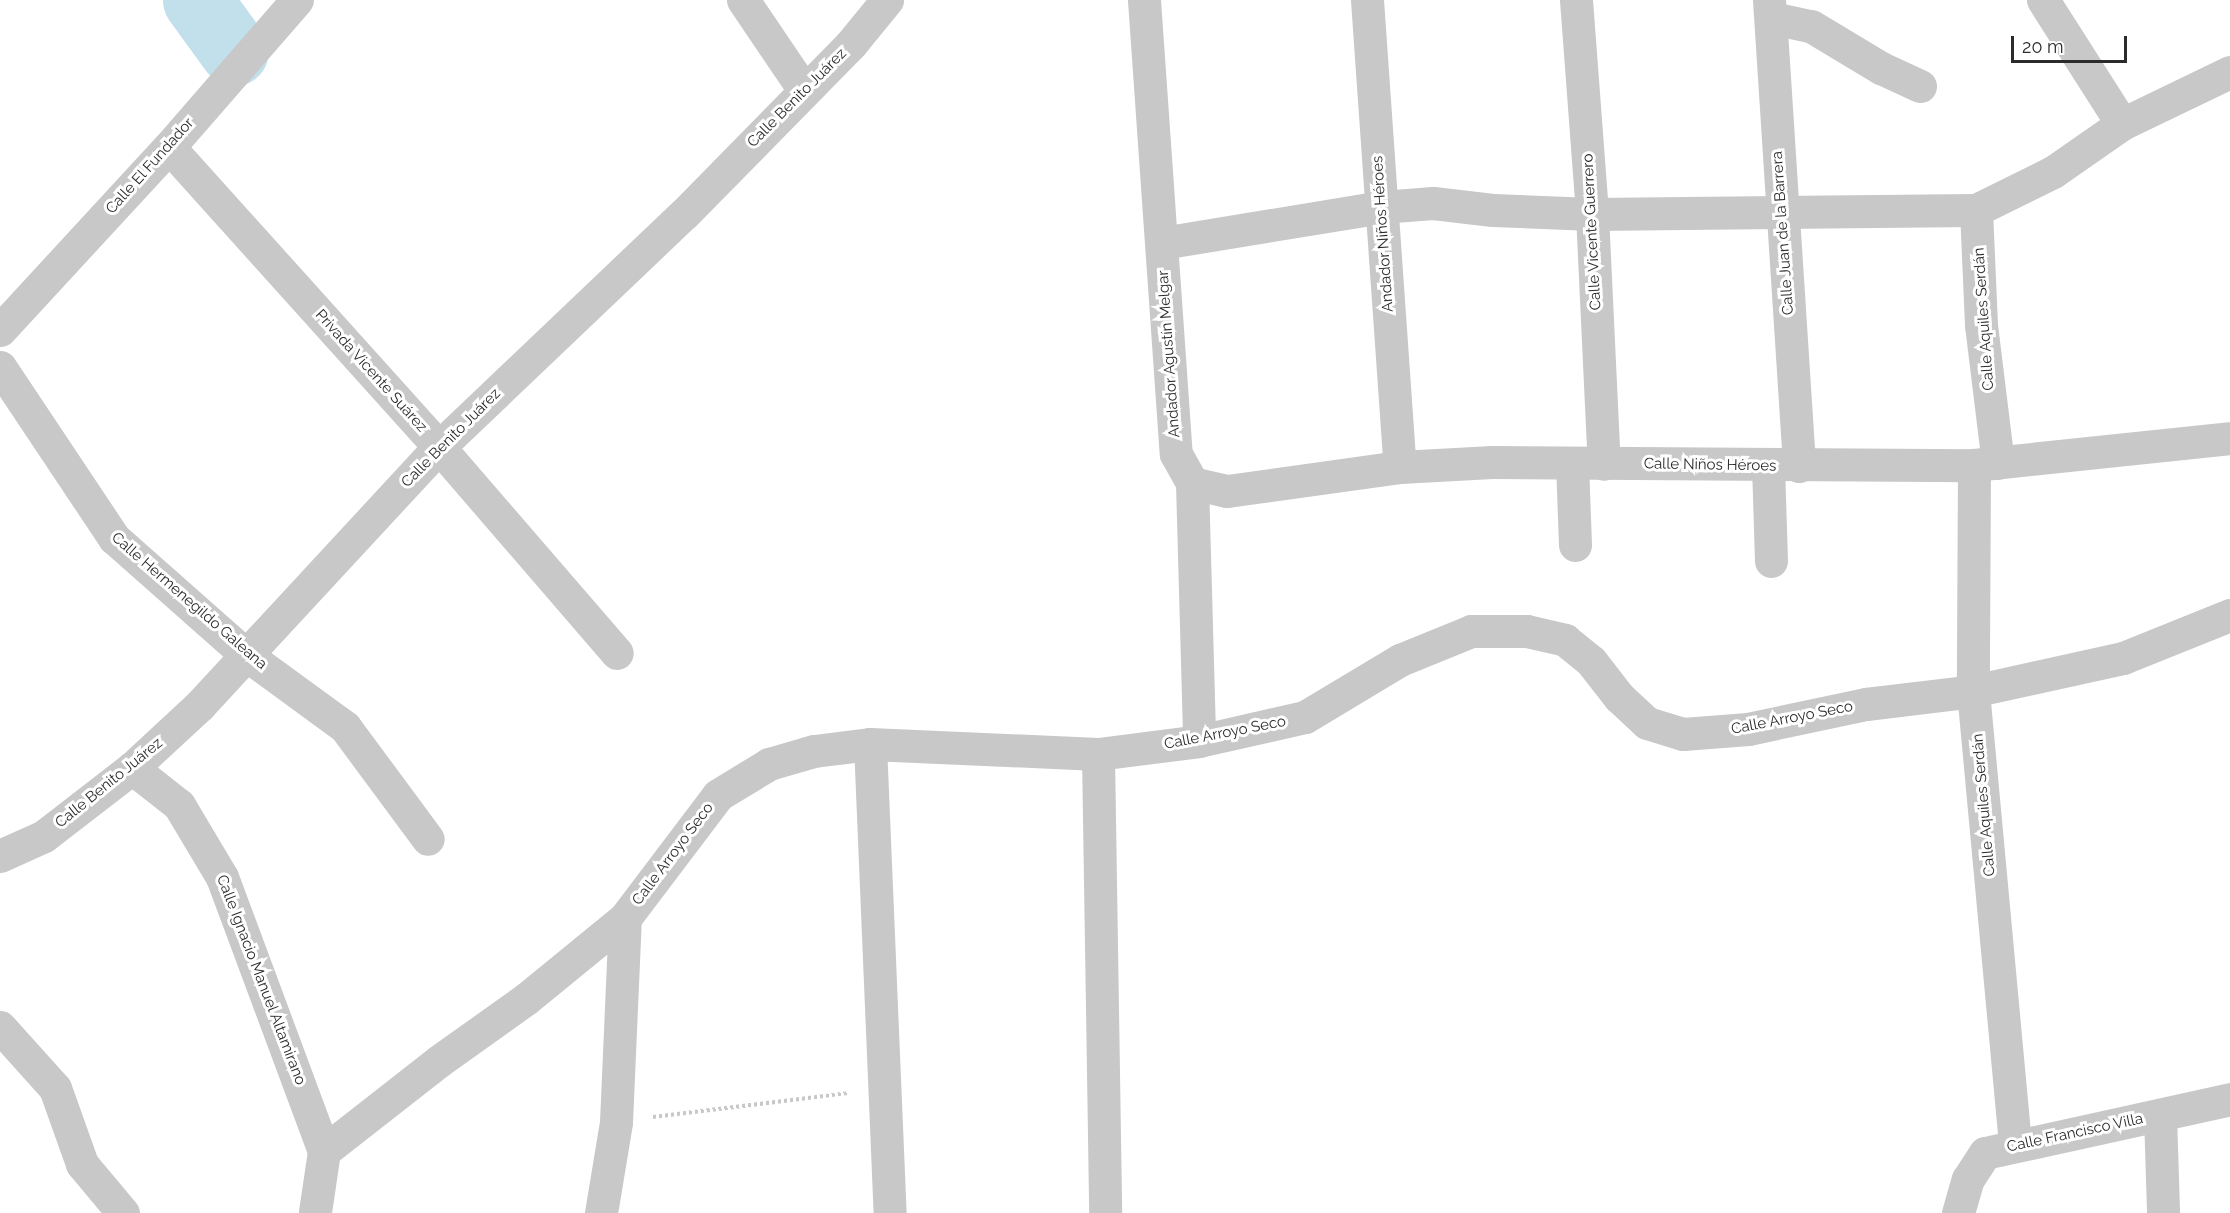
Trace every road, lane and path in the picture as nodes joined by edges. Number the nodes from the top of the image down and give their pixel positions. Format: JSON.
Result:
{"nodes":[{"id":1,"x":297,"y":0,"type":"edge"},
{"id":2,"x":743,"y":0,"type":"edge"},
{"id":3,"x":887,"y":0,"type":"edge"},
{"id":4,"x":1144,"y":0,"type":"edge"},
{"id":5,"x":1367,"y":0,"type":"edge"},
{"id":6,"x":1576,"y":0,"type":"edge"},
{"id":7,"x":2043,"y":0,"type":"edge"},
{"id":8,"x":1771,"y":9,"type":"edge"},
{"id":9,"x":2230,"y":72,"type":"edge"},
{"id":10,"x":1920,"y":86,"type":"dead end"},
{"id":11,"x":804,"y":90,"type":"junction"},
{"id":12,"x":2122,"y":124,"type":"junction"},
{"id":13,"x":169,"y":147,"type":"junction"},
{"id":14,"x":1381,"y":207,"type":"junction"},
{"id":15,"x":1976,"y":210,"type":"junction"},
{"id":16,"x":1592,"y":214,"type":"junction"},
{"id":17,"x":1781,"y":215,"type":"junction"},
{"id":18,"x":1162,"y":243,"type":"junction"},
{"id":19,"x":0,"y":330,"type":"edge"},
{"id":20,"x":0,"y":367,"type":"edge"},
{"id":21,"x":2230,"y":438,"type":"edge"},
{"id":22,"x":439,"y":447,"type":"junction"},
{"id":23,"x":1572,"y":463,"type":"junction"},
{"id":24,"x":1604,"y":464,"type":"junction"},
{"id":25,"x":1986,"y":464,"type":"junction"},
{"id":26,"x":1784,"y":466,"type":"junction"},
{"id":27,"x":1400,"y":467,"type":"junction"},
{"id":28,"x":1192,"y":483,"type":"junction"},
{"id":29,"x":1575,"y":545,"type":"dead end"},
{"id":30,"x":1771,"y":561,"type":"dead end"},
{"id":31,"x":2230,"y":615,"type":"edge"},
{"id":32,"x":617,"y":653,"type":"dead end"},
{"id":33,"x":245,"y":654,"type":"junction"},
{"id":34,"x":1973,"y":691,"type":"junction"},
{"id":35,"x":1199,"y":741,"type":"junction"},
{"id":36,"x":870,"y":744,"type":"junction"},
{"id":37,"x":1098,"y":754,"type":"junction"},
{"id":38,"x":132,"y":768,"type":"junction"},
{"id":39,"x":428,"y":839,"type":"dead end"},
{"id":40,"x":0,"y":856,"type":"edge"},
{"id":41,"x":624,"y":918,"type":"junction"},
{"id":42,"x":0,"y":1027,"type":"edge"},
{"id":43,"x":886,"y":1089,"type":"junction"},
{"id":44,"x":2230,"y":1099,"type":"edge"},
{"id":45,"x":2160,"y":1115,"type":"junction"},
{"id":46,"x":616,"y":1122,"type":"junction"},
{"id":47,"x":2015,"y":1144,"type":"junction"},
{"id":48,"x":324,"y":1151,"type":"junction"},
{"id":49,"x":123,"y":1213,"type":"edge"},
{"id":50,"x":315,"y":1213,"type":"edge"},
{"id":51,"x":601,"y":1213,"type":"edge"},
{"id":52,"x":890,"y":1213,"type":"edge"},
{"id":53,"x":1105,"y":1213,"type":"edge"},
{"id":54,"x":1958,"y":1213,"type":"edge"},
{"id":55,"x":2163,"y":1213,"type":"edge"}],
"edges":[{"from":1,"to":13,"type":"street","name":"Calle El Fundador"},
{"from":2,"to":11,"type":"street"},
{"from":3,"to":11,"type":"street","name":"Calle Benito Juárez"},
{"from":4,"to":18,"type":"street","name":"Andador Agustín Melgar"},
{"from":5,"to":14,"type":"street","name":"Andador Niños Héroes"},
{"from":6,"to":16,"type":"street","name":"Calle Vicente Guerrero"},
{"from":7,"to":12,"type":"street"},
{"from":8,"to":10,"type":"street"},
{"from":8,"to":17,"type":"street","name":"Calle Juan de la Barrera"},
{"from":9,"to":12,"type":"street"},
{"from":11,"to":22,"type":"street","name":"Calle Benito Juárez"},
{"from":12,"to":15,"type":"street"},
{"from":13,"to":19,"type":"street","name":"Calle El Fundador"},
{"from":13,"to":22,"type":"street","name":"Privada Vicente Suárez"},
{"from":14,"to":16,"type":"street"},
{"from":14,"to":18,"type":"street"},
{"from":14,"to":27,"type":"street","name":"Andador Niños Héroes"},
{"from":15,"to":17,"type":"street"},
{"from":15,"to":25,"type":"street","name":"Calle Aquiles Serdán"},
{"from":16,"to":17,"type":"street"},
{"from":16,"to":24,"type":"street","name":"Calle Vicente Guerrero"},
{"from":17,"to":26,"type":"street","name":"Calle Juan de la Barrera"},
{"from":18,"to":28,"type":"street","name":"Andador Agustín Melgar"},
{"from":20,"to":33,"type":"street","name":"Calle Hermenegildo Galeana"},
{"from":21,"to":25,"type":"street","name":"Calle Niños Héroes"},
{"from":22,"to":32,"type":"street","name":"Privada Vicente Suárez"},
{"from":22,"to":33,"type":"street","name":"Calle Benito Juárez"},
{"from":23,"to":24,"type":"street","name":"Calle Niños Héroes"},
{"from":23,"to":27,"type":"street","name":"Calle Niños Héroes"},
{"from":23,"to":29,"type":"street"},
{"from":24,"to":26,"type":"street","name":"Calle Niños Héroes"},
{"from":25,"to":26,"type":"street","name":"Calle Niños Héroes"},
{"from":25,"to":34,"type":"street","name":"Calle Aquiles Serdán"},
{"from":26,"to":30,"type":"street","name":"Calle Juan de la Barrera"},
{"from":27,"to":28,"type":"street","name":"Calle Niños Héroes"},
{"from":28,"to":35,"type":"street","name":"Andador Agustín Melgar"},
{"from":31,"to":34,"type":"street","name":"Calle Arroyo Seco"},
{"from":33,"to":38,"type":"street","name":"Calle Benito Juárez"},
{"from":33,"to":39,"type":"street","name":"Calle Hermenegildo Galeana"},
{"from":34,"to":35,"type":"street","name":"Calle Arroyo Seco"},
{"from":34,"to":47,"type":"street","name":"Calle Aquiles Serdán"},
{"from":35,"to":37,"type":"street","name":"Calle Arroyo Seco"},
{"from":36,"to":37,"type":"street","name":"Calle Arroyo Seco"},
{"from":36,"to":41,"type":"street","name":"Calle Arroyo Seco"},
{"from":36,"to":43,"type":"street"},
{"from":37,"to":53,"type":"street"},
{"from":38,"to":40,"type":"street","name":"Calle Benito Juárez"},
{"from":38,"to":48,"type":"street","name":"Calle Ignacio Manuel Altamirano"},
{"from":41,"to":46,"type":"street"},
{"from":41,"to":48,"type":"street","name":"Calle Arroyo Seco"},
{"from":42,"to":49,"type":"street"},
{"from":43,"to":46,"type":"path"},
{"from":43,"to":52,"type":"street"},
{"from":44,"to":45,"type":"street","name":"Calle Francisco Villa"},
{"from":45,"to":47,"type":"street","name":"Calle Francisco Villa"},
{"from":45,"to":55,"type":"street"},
{"from":46,"to":51,"type":"street"},
{"from":47,"to":54,"type":"street","name":"Calle Francisco Villa"},
{"from":48,"to":50,"type":"street"}]}
